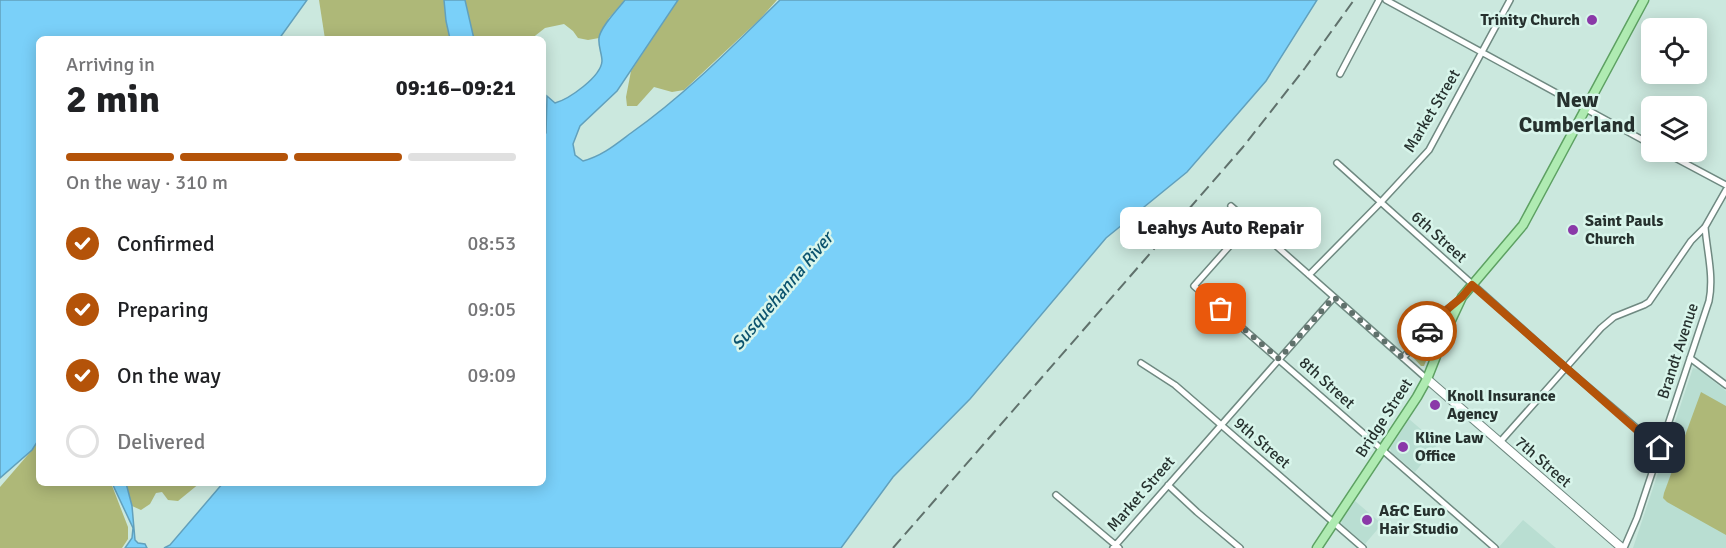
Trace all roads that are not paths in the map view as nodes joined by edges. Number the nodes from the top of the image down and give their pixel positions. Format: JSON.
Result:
{"nodes":[{"id":1,"x":1379,"y":0,"type":"edge"},
{"id":2,"x":1386,"y":0,"type":"edge"},
{"id":3,"x":1510,"y":0,"type":"edge"},
{"id":4,"x":1644,"y":0,"type":"edge"},
{"id":5,"x":1482,"y":53,"type":"junction"},
{"id":6,"x":1340,"y":74,"type":"dead end"},
{"id":7,"x":1585,"y":109,"type":"junction"},
{"id":8,"x":1641,"y":139,"type":"edge"},
{"id":9,"x":1683,"y":162,"type":"edge"},
{"id":10,"x":1337,"y":163,"type":"dead end"},
{"id":11,"x":1726,"y":185,"type":"edge"},
{"id":12,"x":1726,"y":190,"type":"edge"},
{"id":13,"x":1380,"y":203,"type":"junction"},
{"id":14,"x":1231,"y":206,"type":"dead end"},
{"id":15,"x":1250,"y":223,"type":"junction"},
{"id":16,"x":1704,"y":227,"type":"junction"},
{"id":17,"x":1308,"y":275,"type":"junction"},
{"id":18,"x":1472,"y":285,"type":"junction"},
{"id":19,"x":1334,"y":297,"type":"junction"},
{"id":20,"x":1462,"y":297,"type":"junction"},
{"id":21,"x":1403,"y":358,"type":"junction"},
{"id":22,"x":1690,"y":358,"type":"junction"},
{"id":23,"x":1279,"y":359,"type":"junction"},
{"id":24,"x":1141,"y":363,"type":"dead end"},
{"id":25,"x":1566,"y":368,"type":"junction"},
{"id":26,"x":1428,"y":379,"type":"junction"},
{"id":27,"x":1726,"y":385,"type":"edge"},
{"id":28,"x":1220,"y":425,"type":"junction"},
{"id":29,"x":1500,"y":442,"type":"junction"},
{"id":30,"x":1660,"y":448,"type":"junction"},
{"id":31,"x":1382,"y":450,"type":"junction"},
{"id":32,"x":1168,"y":485,"type":"junction"},
{"id":33,"x":1056,"y":495,"type":"dead end"},
{"id":34,"x":1333,"y":523,"type":"junction"},
{"id":35,"x":1116,"y":547,"type":"edge"},
{"id":36,"x":1240,"y":548,"type":"edge"},
{"id":37,"x":1317,"y":548,"type":"edge"},
{"id":38,"x":1363,"y":548,"type":"edge"},
{"id":39,"x":1495,"y":548,"type":"edge"},
{"id":40,"x":1623,"y":548,"type":"edge"}],
"edges":[{"from":1,"to":6,"type":"street"},
{"from":2,"to":5,"type":"street"},
{"from":3,"to":5,"type":"street","name":"Market Street"},
{"from":4,"to":7,"type":"main road","name":"Bridge Street"},
{"from":5,"to":7,"type":"street"},
{"from":5,"to":13,"type":"street","name":"Market Street"},
{"from":7,"to":8,"type":"street"},
{"from":7,"to":18,"type":"main road","name":"Bridge Street"},
{"from":9,"to":11,"type":"street"},
{"from":10,"to":13,"type":"street","name":"6th Street"},
{"from":12,"to":16,"type":"street"},
{"from":13,"to":17,"type":"street","name":"Market Street"},
{"from":13,"to":18,"type":"street","name":"6th Street"},
{"from":14,"to":15,"type":"street","name":"7th Street"},
{"from":15,"to":17,"type":"street","name":"7th Street"},
{"from":15,"to":23,"type":"street","name":"8th Street"},
{"from":16,"to":22,"type":"street","name":"Brandt Avenue"},
{"from":16,"to":25,"type":"street"},
{"from":17,"to":19,"type":"street","name":"7th Street"},
{"from":18,"to":20,"type":"main road","name":"Bridge Street"},
{"from":18,"to":25,"type":"street","name":"6th Street"},
{"from":19,"to":21,"type":"street","name":"7th Street"},
{"from":19,"to":23,"type":"street","name":"Market Street"},
{"from":20,"to":21,"type":"street","name":"Bridge Street"},
{"from":20,"to":26,"type":"main road","name":"Bridge Street"},
{"from":21,"to":26,"type":"street","name":"7th Street"},
{"from":22,"to":27,"type":"street"},
{"from":22,"to":30,"type":"street","name":"Brandt Avenue"},
{"from":23,"to":28,"type":"street","name":"Market Street"},
{"from":23,"to":31,"type":"street","name":"8th Street"},
{"from":24,"to":28,"type":"street","name":"9th Street"},
{"from":25,"to":29,"type":"street"},
{"from":25,"to":30,"type":"street","name":"6th Street"},
{"from":26,"to":29,"type":"main road","name":"7th Street"},
{"from":26,"to":31,"type":"main road","name":"Bridge Street"},
{"from":28,"to":32,"type":"street","name":"Market Street"},
{"from":28,"to":34,"type":"street","name":"9th Street"},
{"from":29,"to":40,"type":"main road","name":"7th Street"},
{"from":30,"to":40,"type":"street","name":"Brandt Avenue"},
{"from":31,"to":34,"type":"main road","name":"Bridge Street"},
{"from":31,"to":39,"type":"street","name":"8th Street"},
{"from":32,"to":35,"type":"street","name":"Market Street"},
{"from":32,"to":36,"type":"street"},
{"from":33,"to":35,"type":"street"},
{"from":34,"to":37,"type":"main road","name":"Bridge Street"},
{"from":34,"to":38,"type":"street","name":"9th Street"}]}
